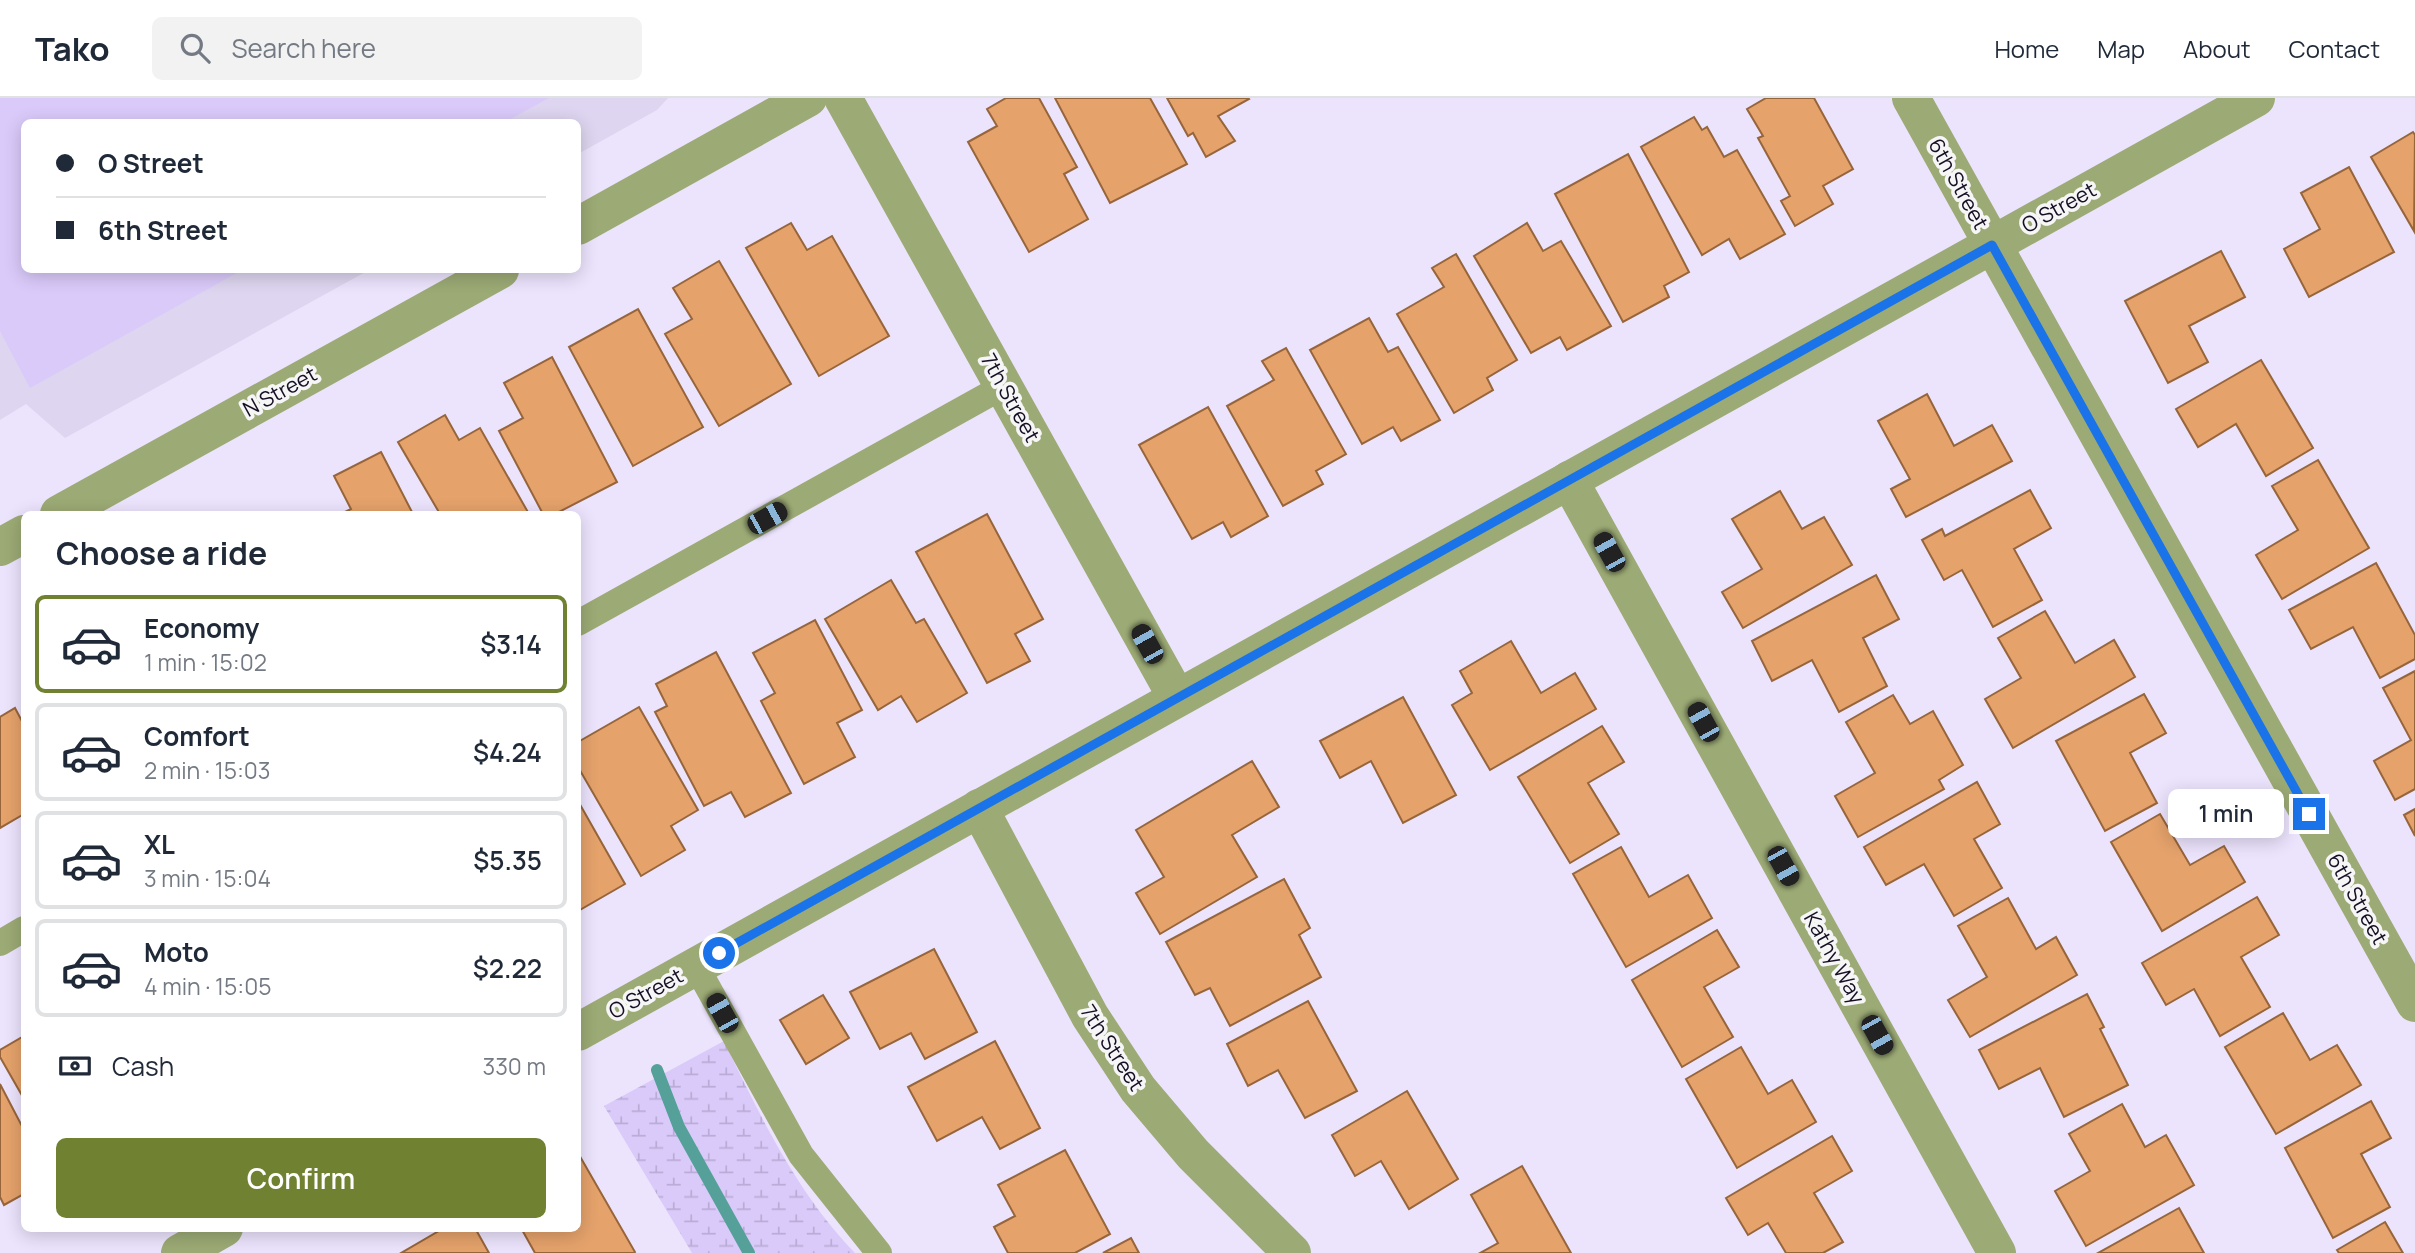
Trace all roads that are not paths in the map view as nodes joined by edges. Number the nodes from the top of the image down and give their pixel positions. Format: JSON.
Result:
{"nodes":[{"id":1,"x":808,"y":98,"type":"edge"},
{"id":2,"x":844,"y":98,"type":"edge"},
{"id":3,"x":1911,"y":98,"type":"edge"},
{"id":4,"x":2256,"y":98,"type":"edge"},
{"id":5,"x":581,"y":224,"type":"edge"},
{"id":6,"x":1992,"y":245,"type":"junction"},
{"id":7,"x":495,"y":273,"type":"edge"},
{"id":8,"x":1004,"y":386,"type":"junction"},
{"id":9,"x":1569,"y":480,"type":"junction"},
{"id":10,"x":64,"y":511,"type":"edge"},
{"id":11,"x":581,"y":621,"type":"edge"},
{"id":12,"x":1177,"y":698,"type":"junction"},
{"id":13,"x":979,"y":808,"type":"junction"},
{"id":14,"x":21,"y":931,"type":"edge"},
{"id":15,"x":0,"y":943,"type":"edge"},
{"id":16,"x":695,"y":966,"type":"junction"},
{"id":17,"x":2415,"y":1003,"type":"edge"},
{"id":18,"x":581,"y":1030,"type":"edge"},
{"id":19,"x":217,"y":1232,"type":"edge"},
{"id":20,"x":180,"y":1253,"type":"edge"},
{"id":21,"x":879,"y":1253,"type":"edge"},
{"id":22,"x":1292,"y":1253,"type":"edge"},
{"id":23,"x":1997,"y":1253,"type":"edge"}],
"edges":[{"from":1,"to":5,"type":"street"},
{"from":2,"to":8,"type":"street","name":"7th Street"},
{"from":3,"to":6,"type":"street","name":"6th Street"},
{"from":4,"to":6,"type":"street","name":"O Street"},
{"from":6,"to":9,"type":"street","name":"O Street"},
{"from":6,"to":17,"type":"street","name":"6th Street"},
{"from":7,"to":10,"type":"street","name":"N Street"},
{"from":8,"to":11,"type":"lane"},
{"from":8,"to":12,"type":"street","name":"7th Street"},
{"from":9,"to":12,"type":"street","name":"O Street"},
{"from":9,"to":23,"type":"street","name":"Kathy Way"},
{"from":12,"to":13,"type":"street","name":"O Street"},
{"from":13,"to":16,"type":"street","name":"O Street"},
{"from":13,"to":22,"type":"street","name":"7th Street"},
{"from":14,"to":15,"type":"lane"},
{"from":16,"to":18,"type":"street","name":"O Street"},
{"from":16,"to":21,"type":"lane"},
{"from":19,"to":20,"type":"street"}]}
